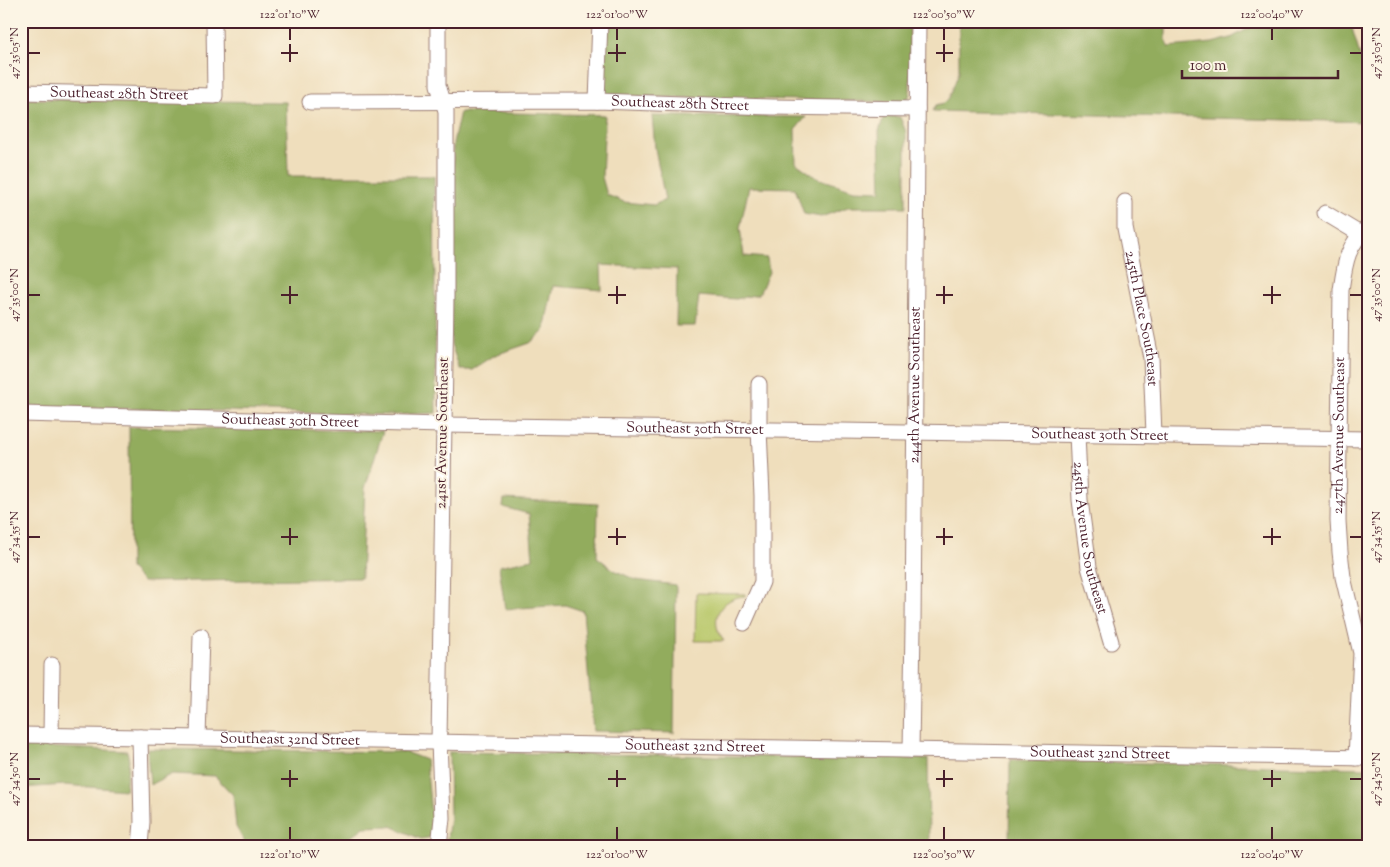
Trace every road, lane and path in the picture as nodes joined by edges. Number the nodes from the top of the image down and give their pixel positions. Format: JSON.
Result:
{"nodes":[{"id":1,"x":214,"y":21,"type":"edge"},
{"id":2,"x":438,"y":21,"type":"edge"},
{"id":3,"x":600,"y":21,"type":"edge"},
{"id":4,"x":918,"y":21,"type":"edge"},
{"id":5,"x":21,"y":92,"type":"edge"},
{"id":6,"x":443,"y":101,"type":"junction"},
{"id":7,"x":598,"y":101,"type":"junction"},
{"id":8,"x":310,"y":102,"type":"dead end"},
{"id":9,"x":917,"y":109,"type":"junction"},
{"id":10,"x":1125,"y":202,"type":"dead end"},
{"id":11,"x":1325,"y":213,"type":"dead end"},
{"id":12,"x":1364,"y":230,"type":"edge"},
{"id":13,"x":759,"y":384,"type":"dead end"},
{"id":14,"x":21,"y":414,"type":"edge"},
{"id":15,"x":443,"y":425,"type":"junction"},
{"id":16,"x":759,"y":429,"type":"junction"},
{"id":17,"x":915,"y":432,"type":"junction"},
{"id":18,"x":1077,"y":434,"type":"junction"},
{"id":19,"x":1154,"y":435,"type":"junction"},
{"id":20,"x":1340,"y":438,"type":"junction"},
{"id":21,"x":1369,"y":439,"type":"edge"},
{"id":22,"x":744,"y":622,"type":"dead end"},
{"id":23,"x":201,"y":636,"type":"dead end"},
{"id":24,"x":1111,"y":642,"type":"dead end"},
{"id":25,"x":1365,"y":653,"type":"edge"},
{"id":26,"x":52,"y":665,"type":"dead end"},
{"id":27,"x":21,"y":735,"type":"edge"},
{"id":28,"x":51,"y":736,"type":"junction"},
{"id":29,"x":140,"y":737,"type":"junction"},
{"id":30,"x":198,"y":738,"type":"junction"},
{"id":31,"x":439,"y":742,"type":"junction"},
{"id":32,"x":911,"y":750,"type":"junction"},
{"id":33,"x":1362,"y":758,"type":"edge"},
{"id":34,"x":140,"y":846,"type":"edge"},
{"id":35,"x":439,"y":846,"type":"edge"}],
"edges":[{"from":1,"to":5,"type":"street","name":"Southeast 28th Street"},
{"from":2,"to":6,"type":"street","name":"241st Avenue Southeast"},
{"from":3,"to":7,"type":"street"},
{"from":4,"to":9,"type":"street","name":"244th Avenue Southeast"},
{"from":6,"to":7,"type":"street","name":"Southeast 28th Street"},
{"from":6,"to":8,"type":"street","name":"Southeast 28th Street"},
{"from":6,"to":15,"type":"street","name":"241st Avenue Southeast"},
{"from":7,"to":9,"type":"street","name":"Southeast 28th Street"},
{"from":9,"to":17,"type":"street","name":"244th Avenue Southeast"},
{"from":10,"to":19,"type":"street","name":"245th Place Southeast"},
{"from":11,"to":12,"type":"street"},
{"from":12,"to":20,"type":"street","name":"247th Avenue Southeast"},
{"from":13,"to":16,"type":"street"},
{"from":14,"to":15,"type":"street","name":"Southeast 30th Street"},
{"from":15,"to":16,"type":"street","name":"Southeast 30th Street"},
{"from":15,"to":31,"type":"street","name":"241st Avenue Southeast"},
{"from":16,"to":17,"type":"street","name":"Southeast 30th Street"},
{"from":16,"to":22,"type":"street"},
{"from":17,"to":18,"type":"street","name":"Southeast 30th Street"},
{"from":17,"to":32,"type":"street","name":"244th Avenue Southeast"},
{"from":18,"to":19,"type":"street","name":"Southeast 30th Street"},
{"from":18,"to":24,"type":"street","name":"245th Avenue Southeast"},
{"from":19,"to":20,"type":"street","name":"Southeast 30th Street"},
{"from":20,"to":21,"type":"street","name":"Southeast 30th Street"},
{"from":20,"to":25,"type":"street","name":"247th Avenue Southeast"},
{"from":23,"to":30,"type":"street"},
{"from":25,"to":33,"type":"street","name":"247th Avenue Southeast"},
{"from":26,"to":28,"type":"street"},
{"from":27,"to":28,"type":"street","name":"Southeast 32nd Street"},
{"from":28,"to":29,"type":"street","name":"Southeast 32nd Street"},
{"from":29,"to":30,"type":"street","name":"Southeast 32nd Street"},
{"from":29,"to":34,"type":"street"},
{"from":30,"to":31,"type":"street","name":"Southeast 32nd Street"},
{"from":31,"to":32,"type":"street","name":"Southeast 32nd Street"},
{"from":31,"to":35,"type":"street","name":"241st Avenue Southeast"},
{"from":32,"to":33,"type":"street","name":"Southeast 32nd Street"}]}
